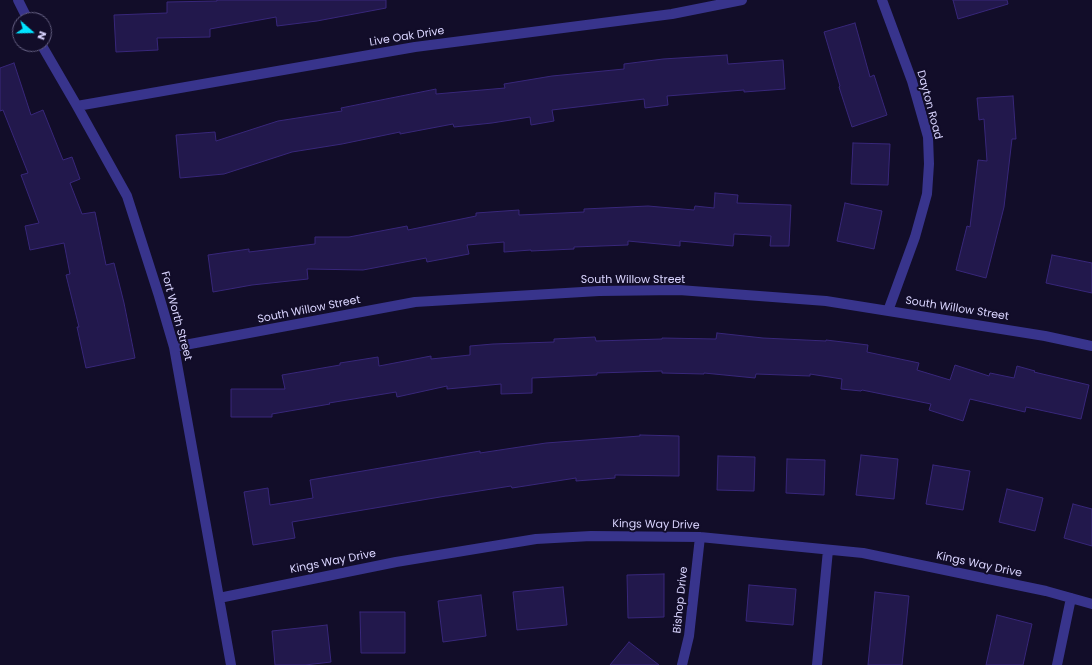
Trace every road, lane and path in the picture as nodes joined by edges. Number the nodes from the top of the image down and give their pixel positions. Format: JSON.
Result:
{"nodes":[{"id":1,"x":18,"y":0,"type":"edge"},
{"id":2,"x":742,"y":0,"type":"edge"},
{"id":3,"x":882,"y":0,"type":"edge"},
{"id":4,"x":24,"y":12,"type":"edge"},
{"id":5,"x":45,"y":52,"type":"edge"},
{"id":6,"x":77,"y":106,"type":"junction"},
{"id":7,"x":888,"y":311,"type":"junction"},
{"id":8,"x":1092,"y":346,"type":"edge"},
{"id":9,"x":174,"y":347,"type":"junction"},
{"id":10,"x":700,"y":537,"type":"junction"},
{"id":11,"x":828,"y":550,"type":"junction"},
{"id":12,"x":219,"y":598,"type":"junction"},
{"id":13,"x":1071,"y":598,"type":"junction"},
{"id":14,"x":1092,"y":604,"type":"edge"},
{"id":15,"x":231,"y":665,"type":"edge"},
{"id":16,"x":682,"y":665,"type":"edge"},
{"id":17,"x":817,"y":665,"type":"edge"},
{"id":18,"x":1057,"y":665,"type":"edge"}],
"edges":[{"from":1,"to":4,"type":"street"},
{"from":2,"to":6,"type":"street","name":"Live Oak Drive"},
{"from":3,"to":7,"type":"street","name":"Dayton Road"},
{"from":5,"to":6,"type":"street","name":"Fort Worth Street"},
{"from":6,"to":9,"type":"street","name":"Fort Worth Street"},
{"from":7,"to":8,"type":"street","name":"South Willow Street"},
{"from":7,"to":9,"type":"street","name":"South Willow Street"},
{"from":9,"to":12,"type":"street","name":"Fort Worth Street"},
{"from":10,"to":11,"type":"street","name":"Kings Way Drive"},
{"from":10,"to":12,"type":"street","name":"Kings Way Drive"},
{"from":10,"to":16,"type":"street","name":"Bishop Drive"},
{"from":11,"to":13,"type":"street","name":"Kings Way Drive"},
{"from":11,"to":17,"type":"street"},
{"from":12,"to":15,"type":"street","name":"Fort Worth Street"},
{"from":13,"to":14,"type":"street","name":"Kings Way Drive"},
{"from":13,"to":18,"type":"street"}]}
